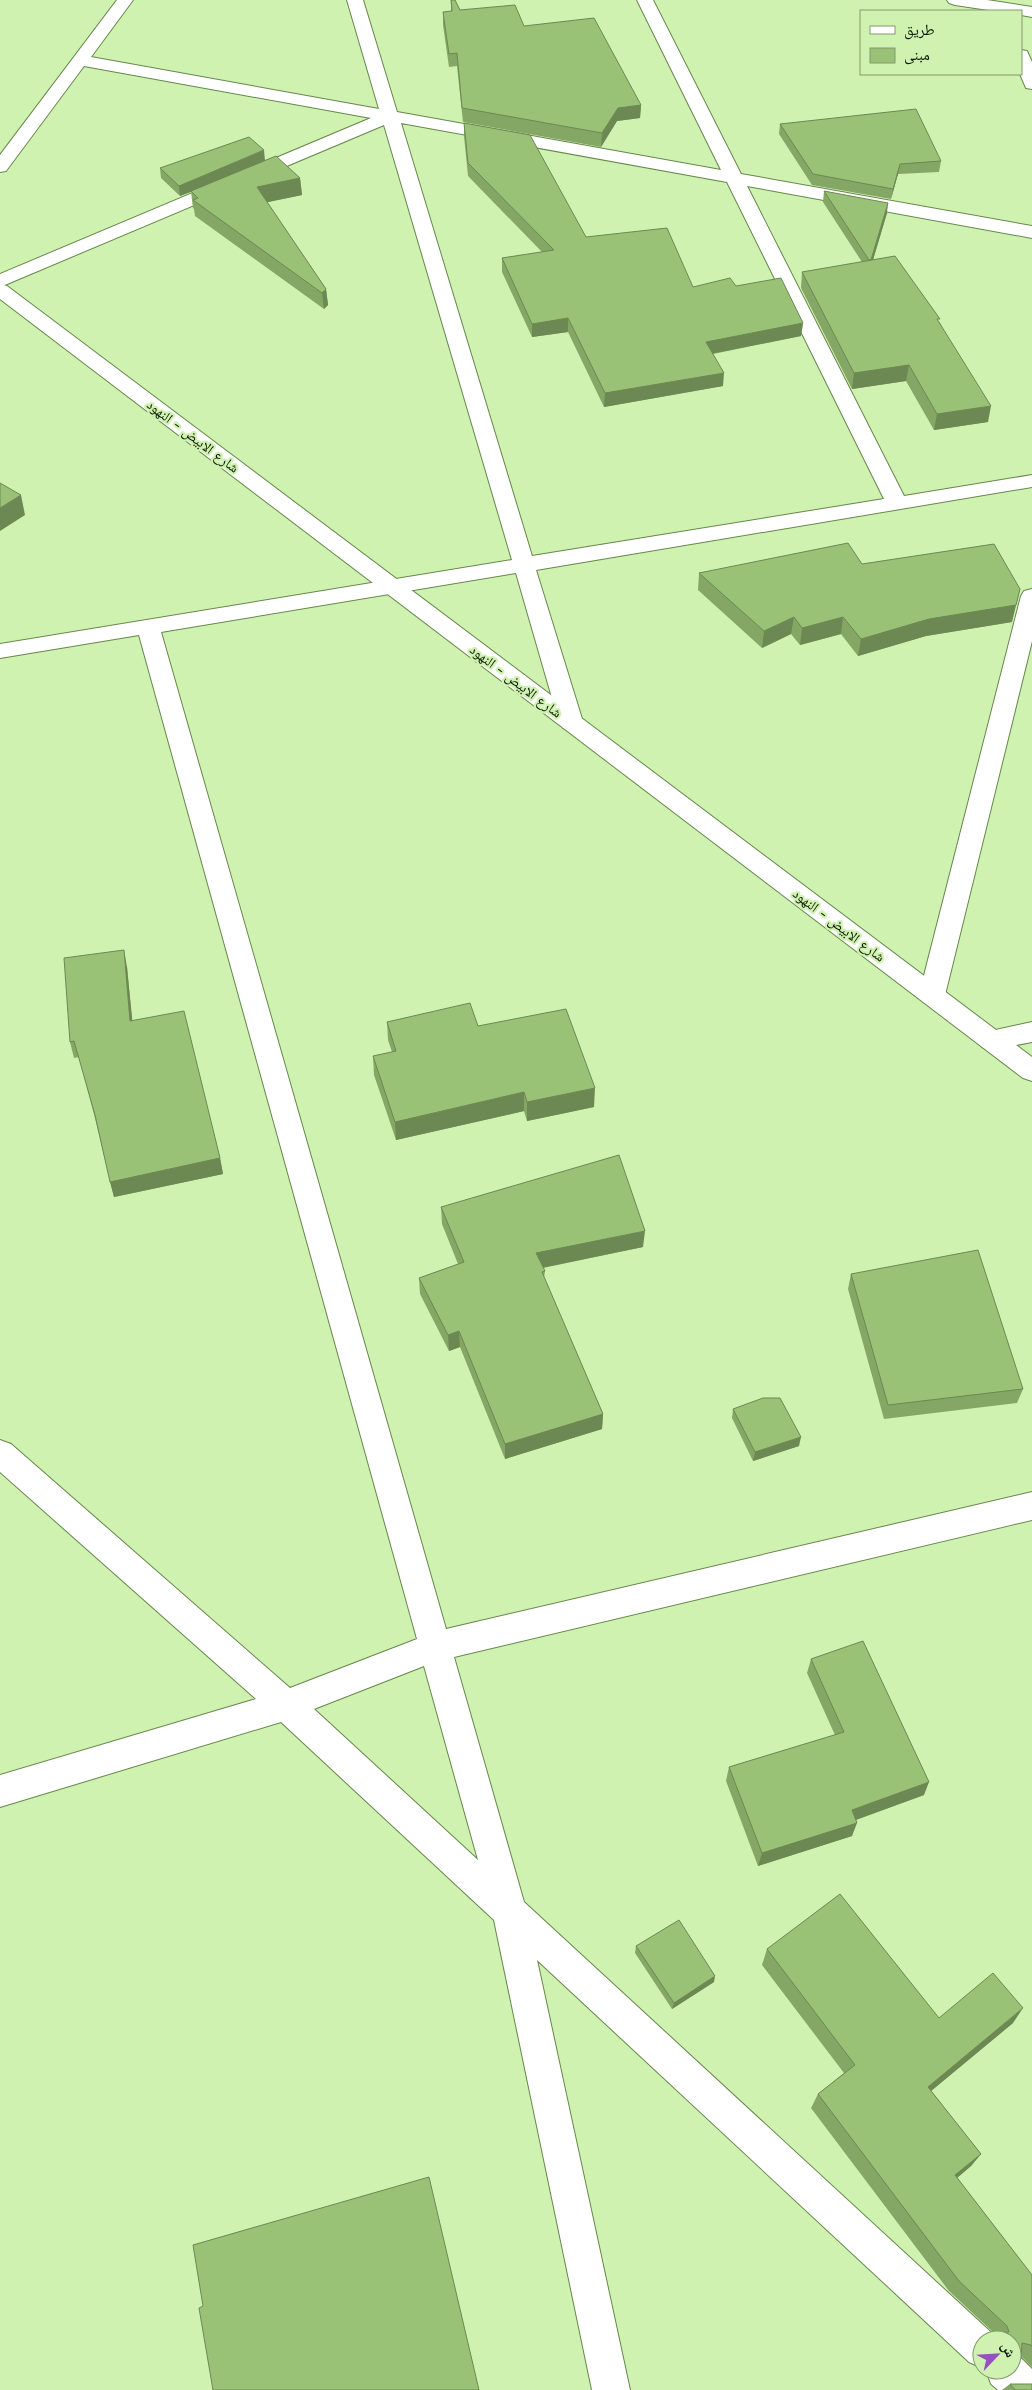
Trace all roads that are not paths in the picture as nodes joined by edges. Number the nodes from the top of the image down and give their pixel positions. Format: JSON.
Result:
{"nodes":[{"id":1,"x":125,"y":0,"type":"edge"},
{"id":2,"x":355,"y":0,"type":"edge"},
{"id":3,"x":645,"y":0,"type":"edge"},
{"id":4,"x":955,"y":0,"type":"edge"},
{"id":5,"x":1001,"y":6,"type":"edge"},
{"id":6,"x":1022,"y":10,"type":"edge"},
{"id":7,"x":1022,"y":59,"type":"edge"},
{"id":8,"x":80,"y":60,"type":"junction"},
{"id":9,"x":1032,"y":84,"type":"edge"},
{"id":10,"x":390,"y":116,"type":"junction"},
{"id":11,"x":0,"y":167,"type":"edge"},
{"id":12,"x":734,"y":178,"type":"junction"},
{"id":13,"x":1032,"y":232,"type":"edge"},
{"id":14,"x":0,"y":281,"type":"edge"},
{"id":15,"x":0,"y":290,"type":"edge"},
{"id":16,"x":1032,"y":481,"type":"edge"},
{"id":17,"x":897,"y":503,"type":"junction"},
{"id":18,"x":523,"y":564,"type":"junction"},
{"id":19,"x":391,"y":586,"type":"junction"},
{"id":20,"x":1032,"y":596,"type":"edge"},
{"id":21,"x":148,"y":626,"type":"junction"},
{"id":22,"x":0,"y":651,"type":"edge"},
{"id":23,"x":571,"y":722,"type":"junction"},
{"id":24,"x":932,"y":995,"type":"junction"},
{"id":25,"x":1032,"y":1032,"type":"edge"},
{"id":26,"x":991,"y":1040,"type":"junction"},
{"id":27,"x":1032,"y":1071,"type":"edge"},
{"id":28,"x":0,"y":1454,"type":"edge"},
{"id":29,"x":1032,"y":1506,"type":"edge"},
{"id":30,"x":434,"y":1647,"type":"junction"},
{"id":31,"x":286,"y":1705,"type":"junction"},
{"id":32,"x":0,"y":1791,"type":"edge"},
{"id":33,"x":508,"y":1910,"type":"junction"},
{"id":34,"x":972,"y":2340,"type":"edge"},
{"id":35,"x":1016,"y":2380,"type":"edge"},
{"id":36,"x":611,"y":2390,"type":"edge"},
{"id":37,"x":1026,"y":2390,"type":"edge"}],
"edges":[{"from":1,"to":8,"type":"main road"},
{"from":2,"to":10,"type":"main road"},
{"from":3,"to":12,"type":"main road"},
{"from":4,"to":5,"type":"main road"},
{"from":5,"to":6,"type":"main road"},
{"from":7,"to":9,"type":"main road"},
{"from":8,"to":10,"type":"main road"},
{"from":8,"to":11,"type":"main road"},
{"from":10,"to":12,"type":"main road"},
{"from":10,"to":14,"type":"main road"},
{"from":10,"to":18,"type":"main road"},
{"from":12,"to":13,"type":"main road"},
{"from":12,"to":17,"type":"main road"},
{"from":15,"to":19,"type":"main road","name":"شارع الابيض - النهود"},
{"from":16,"to":17,"type":"main road"},
{"from":17,"to":18,"type":"main road"},
{"from":18,"to":19,"type":"main road"},
{"from":18,"to":23,"type":"main road"},
{"from":19,"to":21,"type":"main road"},
{"from":19,"to":23,"type":"main road","name":"شارع الابيض - النهود"},
{"from":20,"to":24,"type":"main road"},
{"from":21,"to":22,"type":"main road"},
{"from":21,"to":30,"type":"main road"},
{"from":23,"to":24,"type":"main road","name":"شارع الابيض - النهود"},
{"from":24,"to":26,"type":"main road","name":"شارع الابيض - النهود"},
{"from":25,"to":26,"type":"main road"},
{"from":26,"to":27,"type":"main road","name":"شارع الابيض - النهود"},
{"from":28,"to":31,"type":"main road"},
{"from":29,"to":30,"type":"main road"},
{"from":30,"to":31,"type":"main road"},
{"from":30,"to":33,"type":"main road"},
{"from":31,"to":32,"type":"main road"},
{"from":31,"to":33,"type":"main road"},
{"from":33,"to":34,"type":"main road"},
{"from":33,"to":36,"type":"main road"},
{"from":35,"to":37,"type":"main road"}]}
